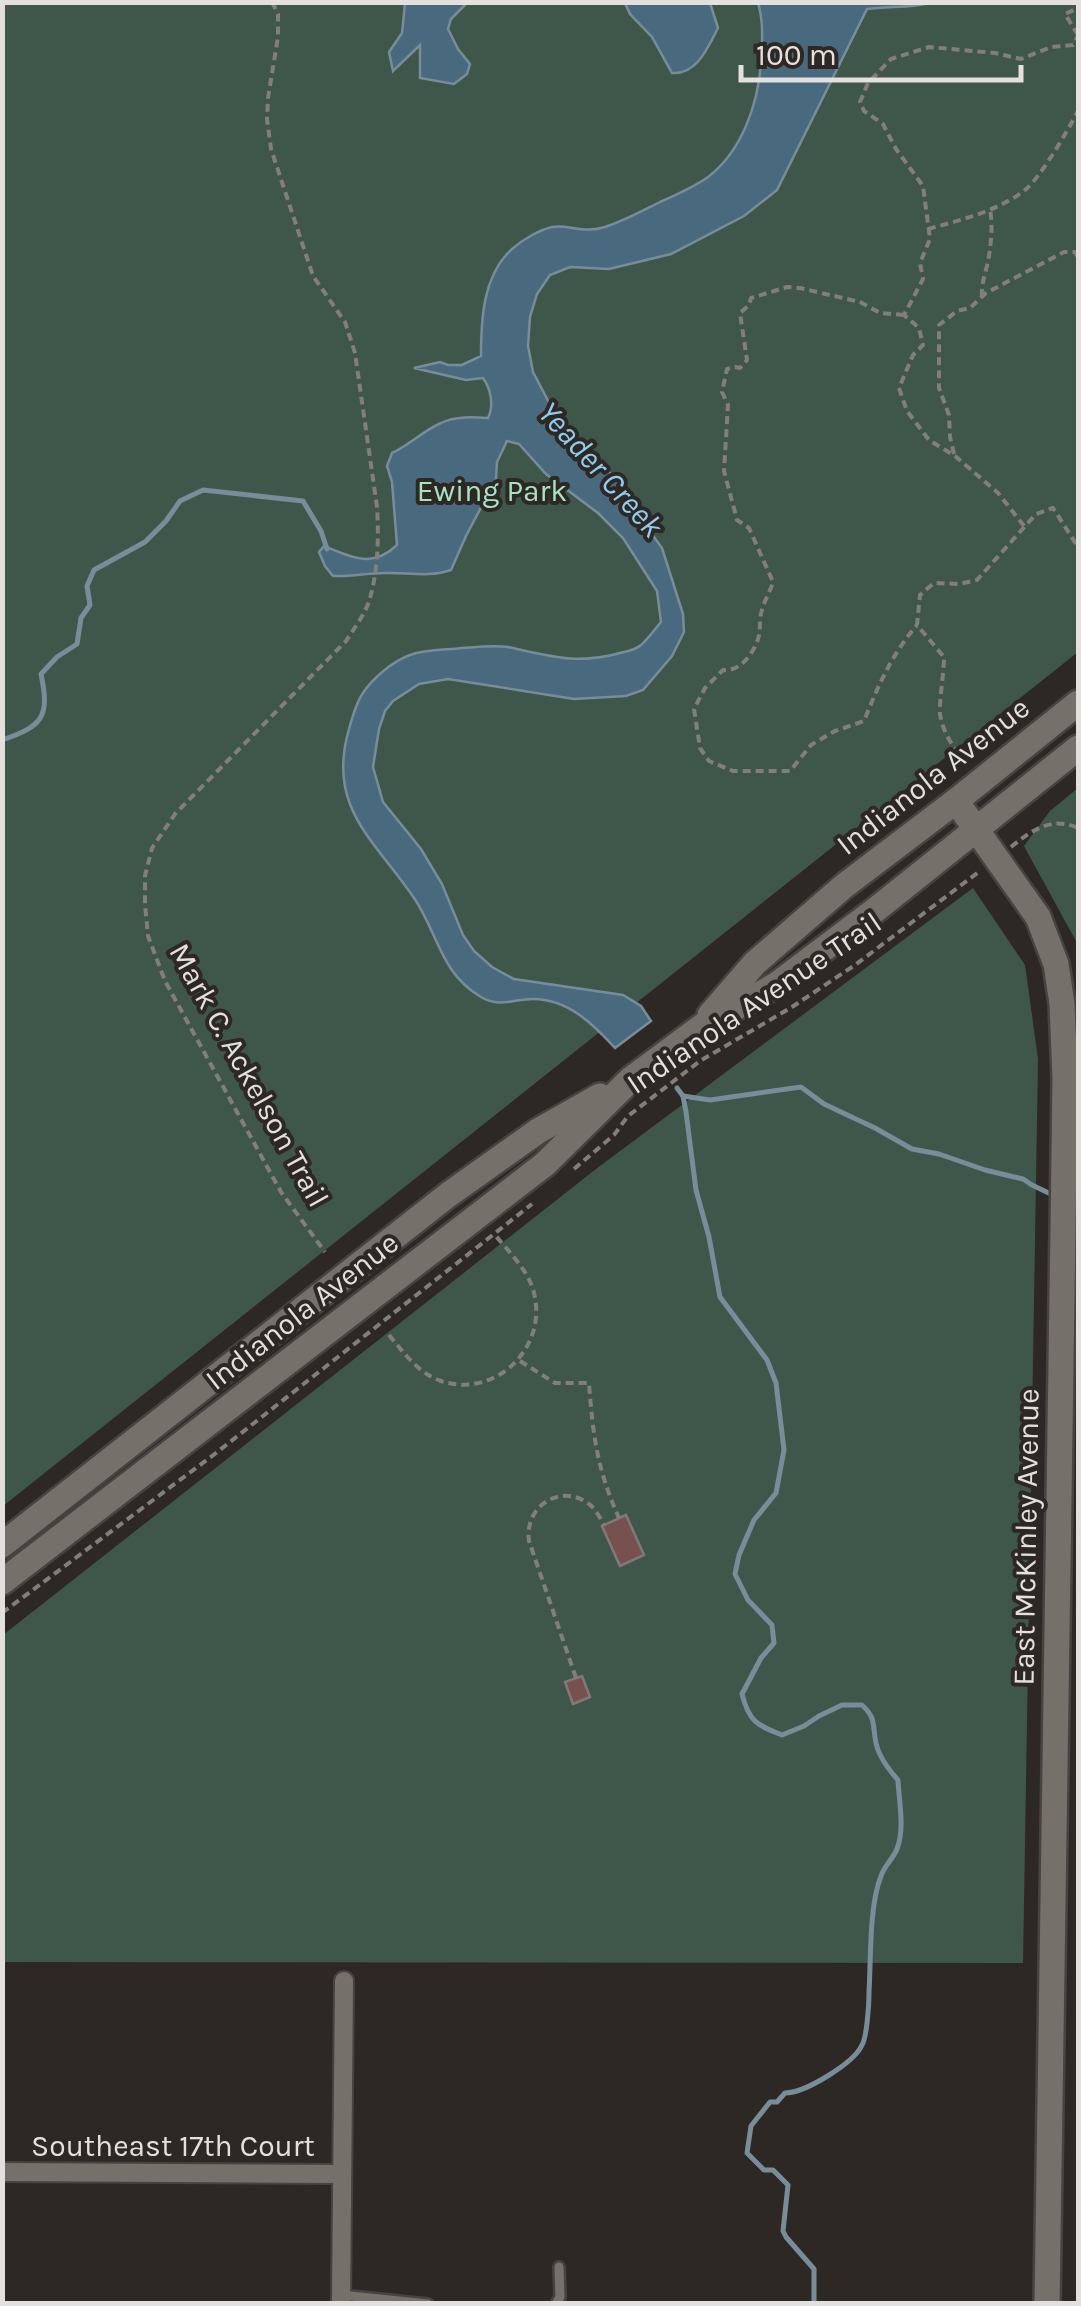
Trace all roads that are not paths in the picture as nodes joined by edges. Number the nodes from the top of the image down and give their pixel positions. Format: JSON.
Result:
{"nodes":[{"id":1,"x":1078,"y":703,"type":"edge"},
{"id":2,"x":1078,"y":748,"type":"edge"},
{"id":3,"x":956,"y":801,"type":"junction"},
{"id":4,"x":977,"y":829,"type":"junction"},
{"id":5,"x":700,"y":1026,"type":"junction"},
{"id":6,"x":1072,"y":1078,"type":"edge"},
{"id":7,"x":631,"y":1079,"type":"junction"},
{"id":8,"x":2,"y":1544,"type":"edge"},
{"id":9,"x":2,"y":1582,"type":"edge"},
{"id":10,"x":344,"y":1981,"type":"dead end"},
{"id":11,"x":2,"y":2172,"type":"edge"},
{"id":12,"x":342,"y":2174,"type":"junction"},
{"id":13,"x":559,"y":2267,"type":"dead end"},
{"id":14,"x":341,"y":2300,"type":"edge"},
{"id":15,"x":428,"y":2304,"type":"edge"},
{"id":16,"x":556,"y":2304,"type":"edge"},
{"id":17,"x":1047,"y":2304,"type":"edge"}],
"edges":[{"from":1,"to":3,"type":"main road","name":"Indianola Avenue"},
{"from":2,"to":4,"type":"main road","name":"Indianola Avenue"},
{"from":3,"to":4,"type":"main road","name":"East McKinley Avenue"},
{"from":3,"to":5,"type":"main road","name":"Indianola Avenue"},
{"from":4,"to":5,"type":"main road","name":"Indianola Avenue"},
{"from":4,"to":6,"type":"main road","name":"East McKinley Avenue"},
{"from":5,"to":7,"type":"main road","name":"Indianola Avenue"},
{"from":6,"to":17,"type":"main road","name":"East McKinley Avenue"},
{"from":7,"to":8,"type":"main road","name":"Indianola Avenue"},
{"from":7,"to":9,"type":"main road","name":"Indianola Avenue"},
{"from":10,"to":12,"type":"street"},
{"from":11,"to":12,"type":"street","name":"Southeast 17th Court"},
{"from":12,"to":14,"type":"street"},
{"from":13,"to":16,"type":"lane"},
{"from":14,"to":15,"type":"lane"}]}
